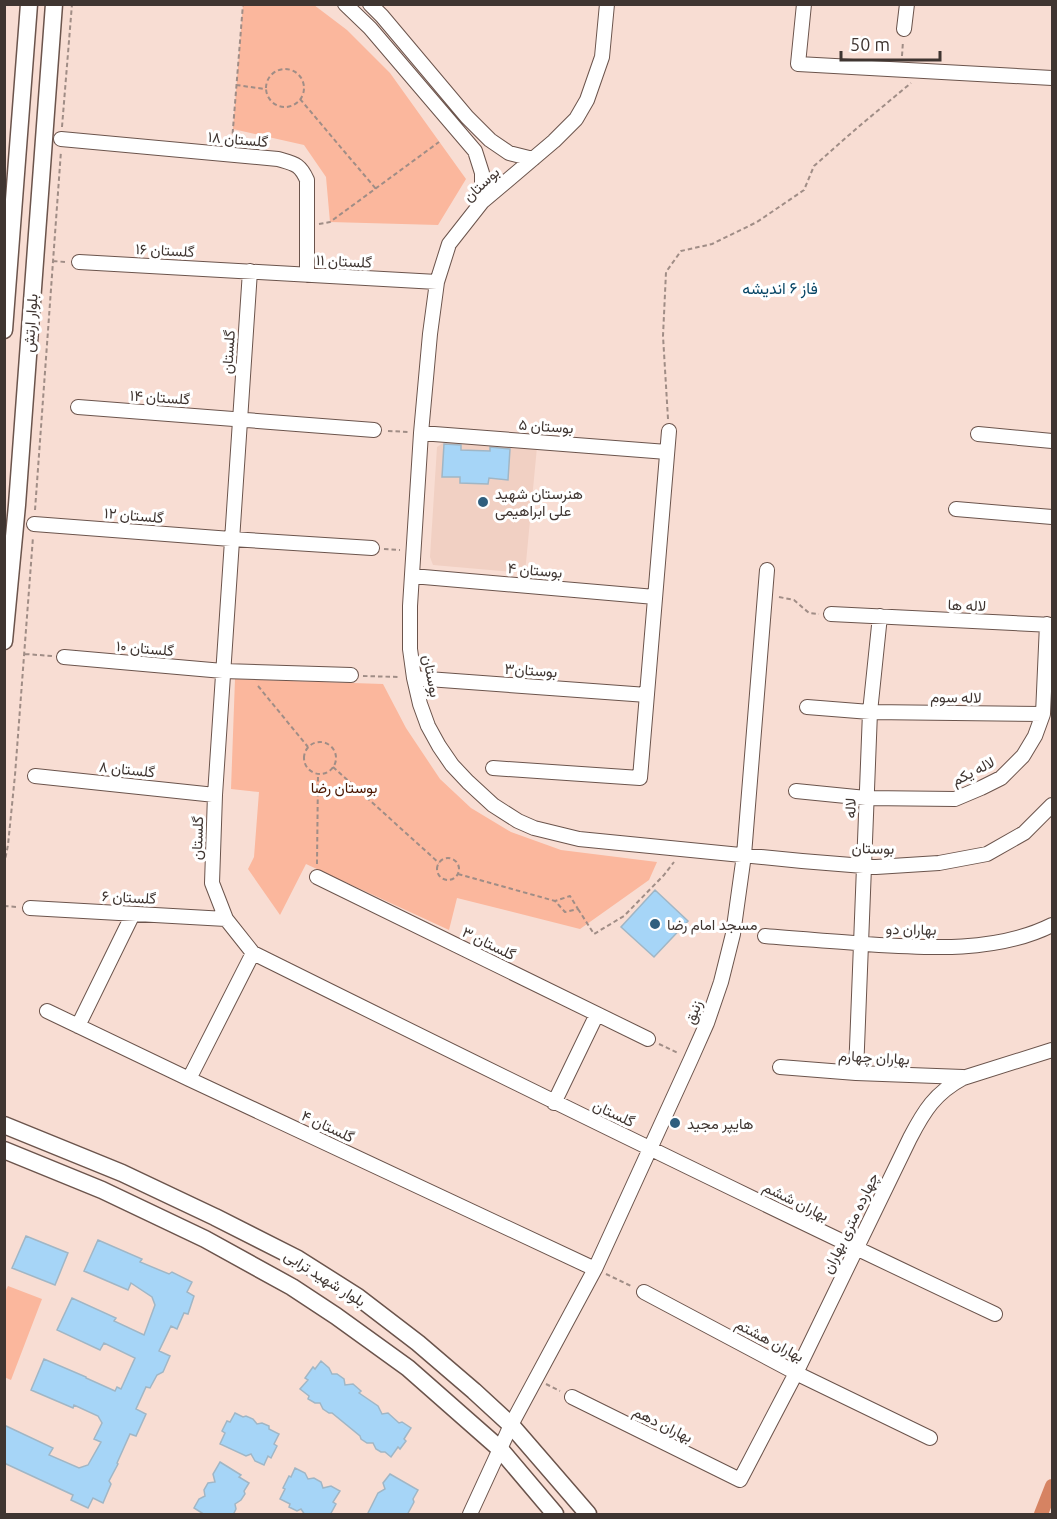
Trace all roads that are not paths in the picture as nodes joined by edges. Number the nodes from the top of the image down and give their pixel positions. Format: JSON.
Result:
{"nodes":[{"id":1,"x":29,"y":4,"type":"edge"},
{"id":2,"x":54,"y":4,"type":"edge"},
{"id":3,"x":345,"y":4,"type":"edge"},
{"id":4,"x":370,"y":4,"type":"edge"},
{"id":5,"x":607,"y":4,"type":"edge"},
{"id":6,"x":804,"y":4,"type":"edge"},
{"id":7,"x":907,"y":4,"type":"edge"},
{"id":8,"x":904,"y":29,"type":"road end"},
{"id":9,"x":1053,"y":78,"type":"edge"},
{"id":10,"x":467,"y":117,"type":"junction"},
{"id":11,"x":456,"y":129,"type":"junction"},
{"id":12,"x":61,"y":139,"type":"road end"},
{"id":13,"x":533,"y":159,"type":"junction"},
{"id":14,"x":482,"y":202,"type":"junction"},
{"id":15,"x":79,"y":262,"type":"dead end"},
{"id":16,"x":250,"y":271,"type":"junction"},
{"id":17,"x":307,"y":275,"type":"junction"},
{"id":18,"x":437,"y":282,"type":"junction"},
{"id":19,"x":4,"y":330,"type":"edge"},
{"id":20,"x":78,"y":407,"type":"dead end"},
{"id":21,"x":240,"y":419,"type":"junction"},
{"id":22,"x":374,"y":430,"type":"road end"},
{"id":23,"x":669,"y":431,"type":"road end"},
{"id":24,"x":421,"y":433,"type":"junction"},
{"id":25,"x":978,"y":434,"type":"dead end"},
{"id":26,"x":1053,"y":441,"type":"edge"},
{"id":27,"x":667,"y":452,"type":"junction"},
{"id":28,"x":957,"y":509,"type":"dead end"},
{"id":29,"x":1053,"y":517,"type":"edge"},
{"id":30,"x":10,"y":524,"type":"edge"},
{"id":31,"x":34,"y":524,"type":"road end"},
{"id":32,"x":231,"y":539,"type":"junction"},
{"id":33,"x":372,"y":548,"type":"road end"},
{"id":34,"x":767,"y":570,"type":"dead end"},
{"id":35,"x":412,"y":576,"type":"junction"},
{"id":36,"x":655,"y":597,"type":"junction"},
{"id":37,"x":831,"y":614,"type":"road end"},
{"id":38,"x":880,"y":616,"type":"junction"},
{"id":39,"x":1050,"y":624,"type":"edge"},
{"id":40,"x":4,"y":641,"type":"edge"},
{"id":41,"x":64,"y":657,"type":"road end"},
{"id":42,"x":223,"y":671,"type":"junction"},
{"id":43,"x":351,"y":675,"type":"road end"},
{"id":44,"x":414,"y":678,"type":"junction"},
{"id":45,"x":647,"y":695,"type":"junction"},
{"id":46,"x":807,"y":707,"type":"dead end"},
{"id":47,"x":870,"y":712,"type":"junction"},
{"id":48,"x":1043,"y":714,"type":"junction"},
{"id":49,"x":493,"y":768,"type":"dead end"},
{"id":50,"x":35,"y":776,"type":"dead end"},
{"id":51,"x":796,"y":791,"type":"dead end"},
{"id":52,"x":214,"y":795,"type":"junction"},
{"id":53,"x":866,"y":798,"type":"junction"},
{"id":54,"x":1053,"y":805,"type":"edge"},
{"id":55,"x":744,"y":855,"type":"junction"},
{"id":56,"x":864,"y":866,"type":"junction"},
{"id":57,"x":316,"y":877,"type":"road end"},
{"id":58,"x":30,"y":908,"type":"dead end"},
{"id":59,"x":133,"y":914,"type":"junction"},
{"id":60,"x":226,"y":919,"type":"junction"},
{"id":61,"x":1053,"y":925,"type":"edge"},
{"id":62,"x":765,"y":936,"type":"dead end"},
{"id":63,"x":861,"y":944,"type":"junction"},
{"id":64,"x":253,"y":953,"type":"junction"},
{"id":65,"x":47,"y":1011,"type":"dead end"},
{"id":66,"x":597,"y":1014,"type":"junction"},
{"id":67,"x":78,"y":1026,"type":"junction"},
{"id":68,"x":648,"y":1039,"type":"road end"},
{"id":69,"x":1053,"y":1050,"type":"edge"},
{"id":70,"x":780,"y":1067,"type":"dead end"},
{"id":71,"x":856,"y":1073,"type":"junction"},
{"id":72,"x":967,"y":1077,"type":"junction"},
{"id":73,"x":189,"y":1079,"type":"junction"},
{"id":74,"x":554,"y":1103,"type":"junction"},
{"id":75,"x":4,"y":1125,"type":"edge"},
{"id":76,"x":650,"y":1148,"type":"junction"},
{"id":77,"x":4,"y":1150,"type":"edge"},
{"id":78,"x":856,"y":1249,"type":"junction"},
{"id":79,"x":595,"y":1269,"type":"junction"},
{"id":80,"x":644,"y":1292,"type":"road end"},
{"id":81,"x":995,"y":1314,"type":"dead end"},
{"id":82,"x":796,"y":1373,"type":"junction"},
{"id":83,"x":572,"y":1397,"type":"road end"},
{"id":84,"x":511,"y":1425,"type":"junction"},
{"id":85,"x":930,"y":1438,"type":"dead end"},
{"id":86,"x":500,"y":1449,"type":"junction"},
{"id":87,"x":740,"y":1480,"type":"joint"},
{"id":88,"x":470,"y":1515,"type":"edge"},
{"id":89,"x":555,"y":1515,"type":"edge"},
{"id":90,"x":588,"y":1515,"type":"edge"}],
"edges":[{"from":1,"to":19,"type":"main road","name":"بلوار ارتش"},
{"from":2,"to":30,"type":"main road","name":"بلوار ارتش"},
{"from":3,"to":11,"type":"street"},
{"from":4,"to":10,"type":"street"},
{"from":5,"to":13,"type":"street","name":"بوستان"},
{"from":6,"to":9,"type":"street"},
{"from":7,"to":8,"type":"street"},
{"from":10,"to":11,"type":"street"},
{"from":10,"to":13,"type":"street"},
{"from":11,"to":14,"type":"street"},
{"from":12,"to":17,"type":"street","name":"گلستان ۱۸"},
{"from":13,"to":14,"type":"street","name":"بوستان"},
{"from":14,"to":18,"type":"street","name":"بوستان"},
{"from":15,"to":16,"type":"street","name":"گلستان ۱۶"},
{"from":16,"to":17,"type":"street","name":"گلستان ۱۱"},
{"from":16,"to":21,"type":"street","name":"گلستان"},
{"from":17,"to":18,"type":"street","name":"گلستان ۱۱"},
{"from":18,"to":24,"type":"street","name":"بوستان"},
{"from":20,"to":21,"type":"street","name":"گلستان ۱۴"},
{"from":21,"to":22,"type":"street","name":"گلستان ۱۴"},
{"from":21,"to":32,"type":"street","name":"گلستان"},
{"from":23,"to":27,"type":"street"},
{"from":24,"to":27,"type":"street","name":"بوستان ۵"},
{"from":24,"to":35,"type":"street","name":"بوستان"},
{"from":25,"to":26,"type":"street"},
{"from":27,"to":36,"type":"street"},
{"from":28,"to":29,"type":"street"},
{"from":30,"to":40,"type":"main road","name":"بلوار ارتش"},
{"from":31,"to":32,"type":"street","name":"گلستان ۱۲"},
{"from":32,"to":33,"type":"street","name":"گلستان ۱۲"},
{"from":32,"to":42,"type":"street","name":"گلستان"},
{"from":34,"to":55,"type":"street","name":"زنبق"},
{"from":35,"to":36,"type":"street","name":"بوستان ۴"},
{"from":35,"to":44,"type":"street","name":"بوستان"},
{"from":36,"to":45,"type":"street"},
{"from":37,"to":38,"type":"street","name":"لاله ها"},
{"from":38,"to":39,"type":"street","name":"لاله ها"},
{"from":38,"to":47,"type":"street","name":"لاله"},
{"from":39,"to":48,"type":"street","name":"لاله یکم"},
{"from":41,"to":42,"type":"street","name":"گلستان ۱۰"},
{"from":42,"to":43,"type":"street","name":"گلستان ۱۰"},
{"from":42,"to":52,"type":"street","name":"گلستان"},
{"from":44,"to":45,"type":"street","name":"بوستان۳"},
{"from":44,"to":55,"type":"street","name":"بوستان"},
{"from":45,"to":49,"type":"street"},
{"from":46,"to":47,"type":"street","name":"لاله سوم"},
{"from":47,"to":48,"type":"street","name":"لاله سوم"},
{"from":47,"to":53,"type":"street","name":"لاله"},
{"from":48,"to":53,"type":"street","name":"لاله یکم"},
{"from":50,"to":52,"type":"street","name":"گلستان ۸"},
{"from":51,"to":53,"type":"street","name":"لاله یکم"},
{"from":52,"to":60,"type":"street","name":"گلستان"},
{"from":53,"to":56,"type":"street","name":"لاله"},
{"from":54,"to":56,"type":"street","name":"بوستان"},
{"from":55,"to":56,"type":"street","name":"بوستان"},
{"from":55,"to":76,"type":"street","name":"زنبق"},
{"from":56,"to":63,"type":"street","name":"لاله"},
{"from":57,"to":66,"type":"street","name":"گلستان ۳"},
{"from":58,"to":59,"type":"street","name":"گلستان ۶"},
{"from":59,"to":60,"type":"street","name":"گلستان ۶"},
{"from":59,"to":67,"type":"street"},
{"from":60,"to":64,"type":"street","name":"گلستان"},
{"from":61,"to":63,"type":"street","name":"بهاران دو"},
{"from":62,"to":63,"type":"street","name":"بهاران دو"},
{"from":63,"to":71,"type":"street","name":"لاله"},
{"from":64,"to":73,"type":"street"},
{"from":64,"to":74,"type":"street","name":"گلستان"},
{"from":65,"to":67,"type":"street","name":"گلستان ۴"},
{"from":66,"to":68,"type":"street","name":"گلستان ۳"},
{"from":66,"to":74,"type":"street"},
{"from":67,"to":73,"type":"street","name":"گلستان ۴"},
{"from":69,"to":72,"type":"street","name":"چهارده متری بهاران"},
{"from":70,"to":71,"type":"street","name":"بهاران چهارم"},
{"from":71,"to":72,"type":"street","name":"بهاران چهارم"},
{"from":72,"to":78,"type":"street","name":"چهارده متری بهاران"},
{"from":73,"to":79,"type":"street","name":"گلستان ۴"},
{"from":74,"to":76,"type":"street","name":"گلستان"},
{"from":75,"to":84,"type":"main road","name":"بلوار شهید ترابی"},
{"from":76,"to":78,"type":"street","name":"بهاران ششم"},
{"from":76,"to":79,"type":"street","name":"زنبق"},
{"from":77,"to":86,"type":"main road","name":"بلوار شهید ترابی"},
{"from":78,"to":81,"type":"street","name":"بهاران ششم"},
{"from":78,"to":82,"type":"street","name":"چهارده متری بهاران"},
{"from":79,"to":84,"type":"street","name":"زنبق"},
{"from":80,"to":82,"type":"street","name":"بهاران هشتم"},
{"from":82,"to":85,"type":"street","name":"بهاران هشتم"},
{"from":82,"to":87,"type":"street","name":"چهارده متری بهاران"},
{"from":83,"to":87,"type":"street","name":"بهاران دهم"},
{"from":84,"to":86,"type":"street","name":"زنبق"},
{"from":84,"to":90,"type":"main road","name":"بلوار شهید ترابی"},
{"from":86,"to":88,"type":"street","name":"زنبق"},
{"from":86,"to":89,"type":"main road","name":"بلوار شهید ترابی"}]}
